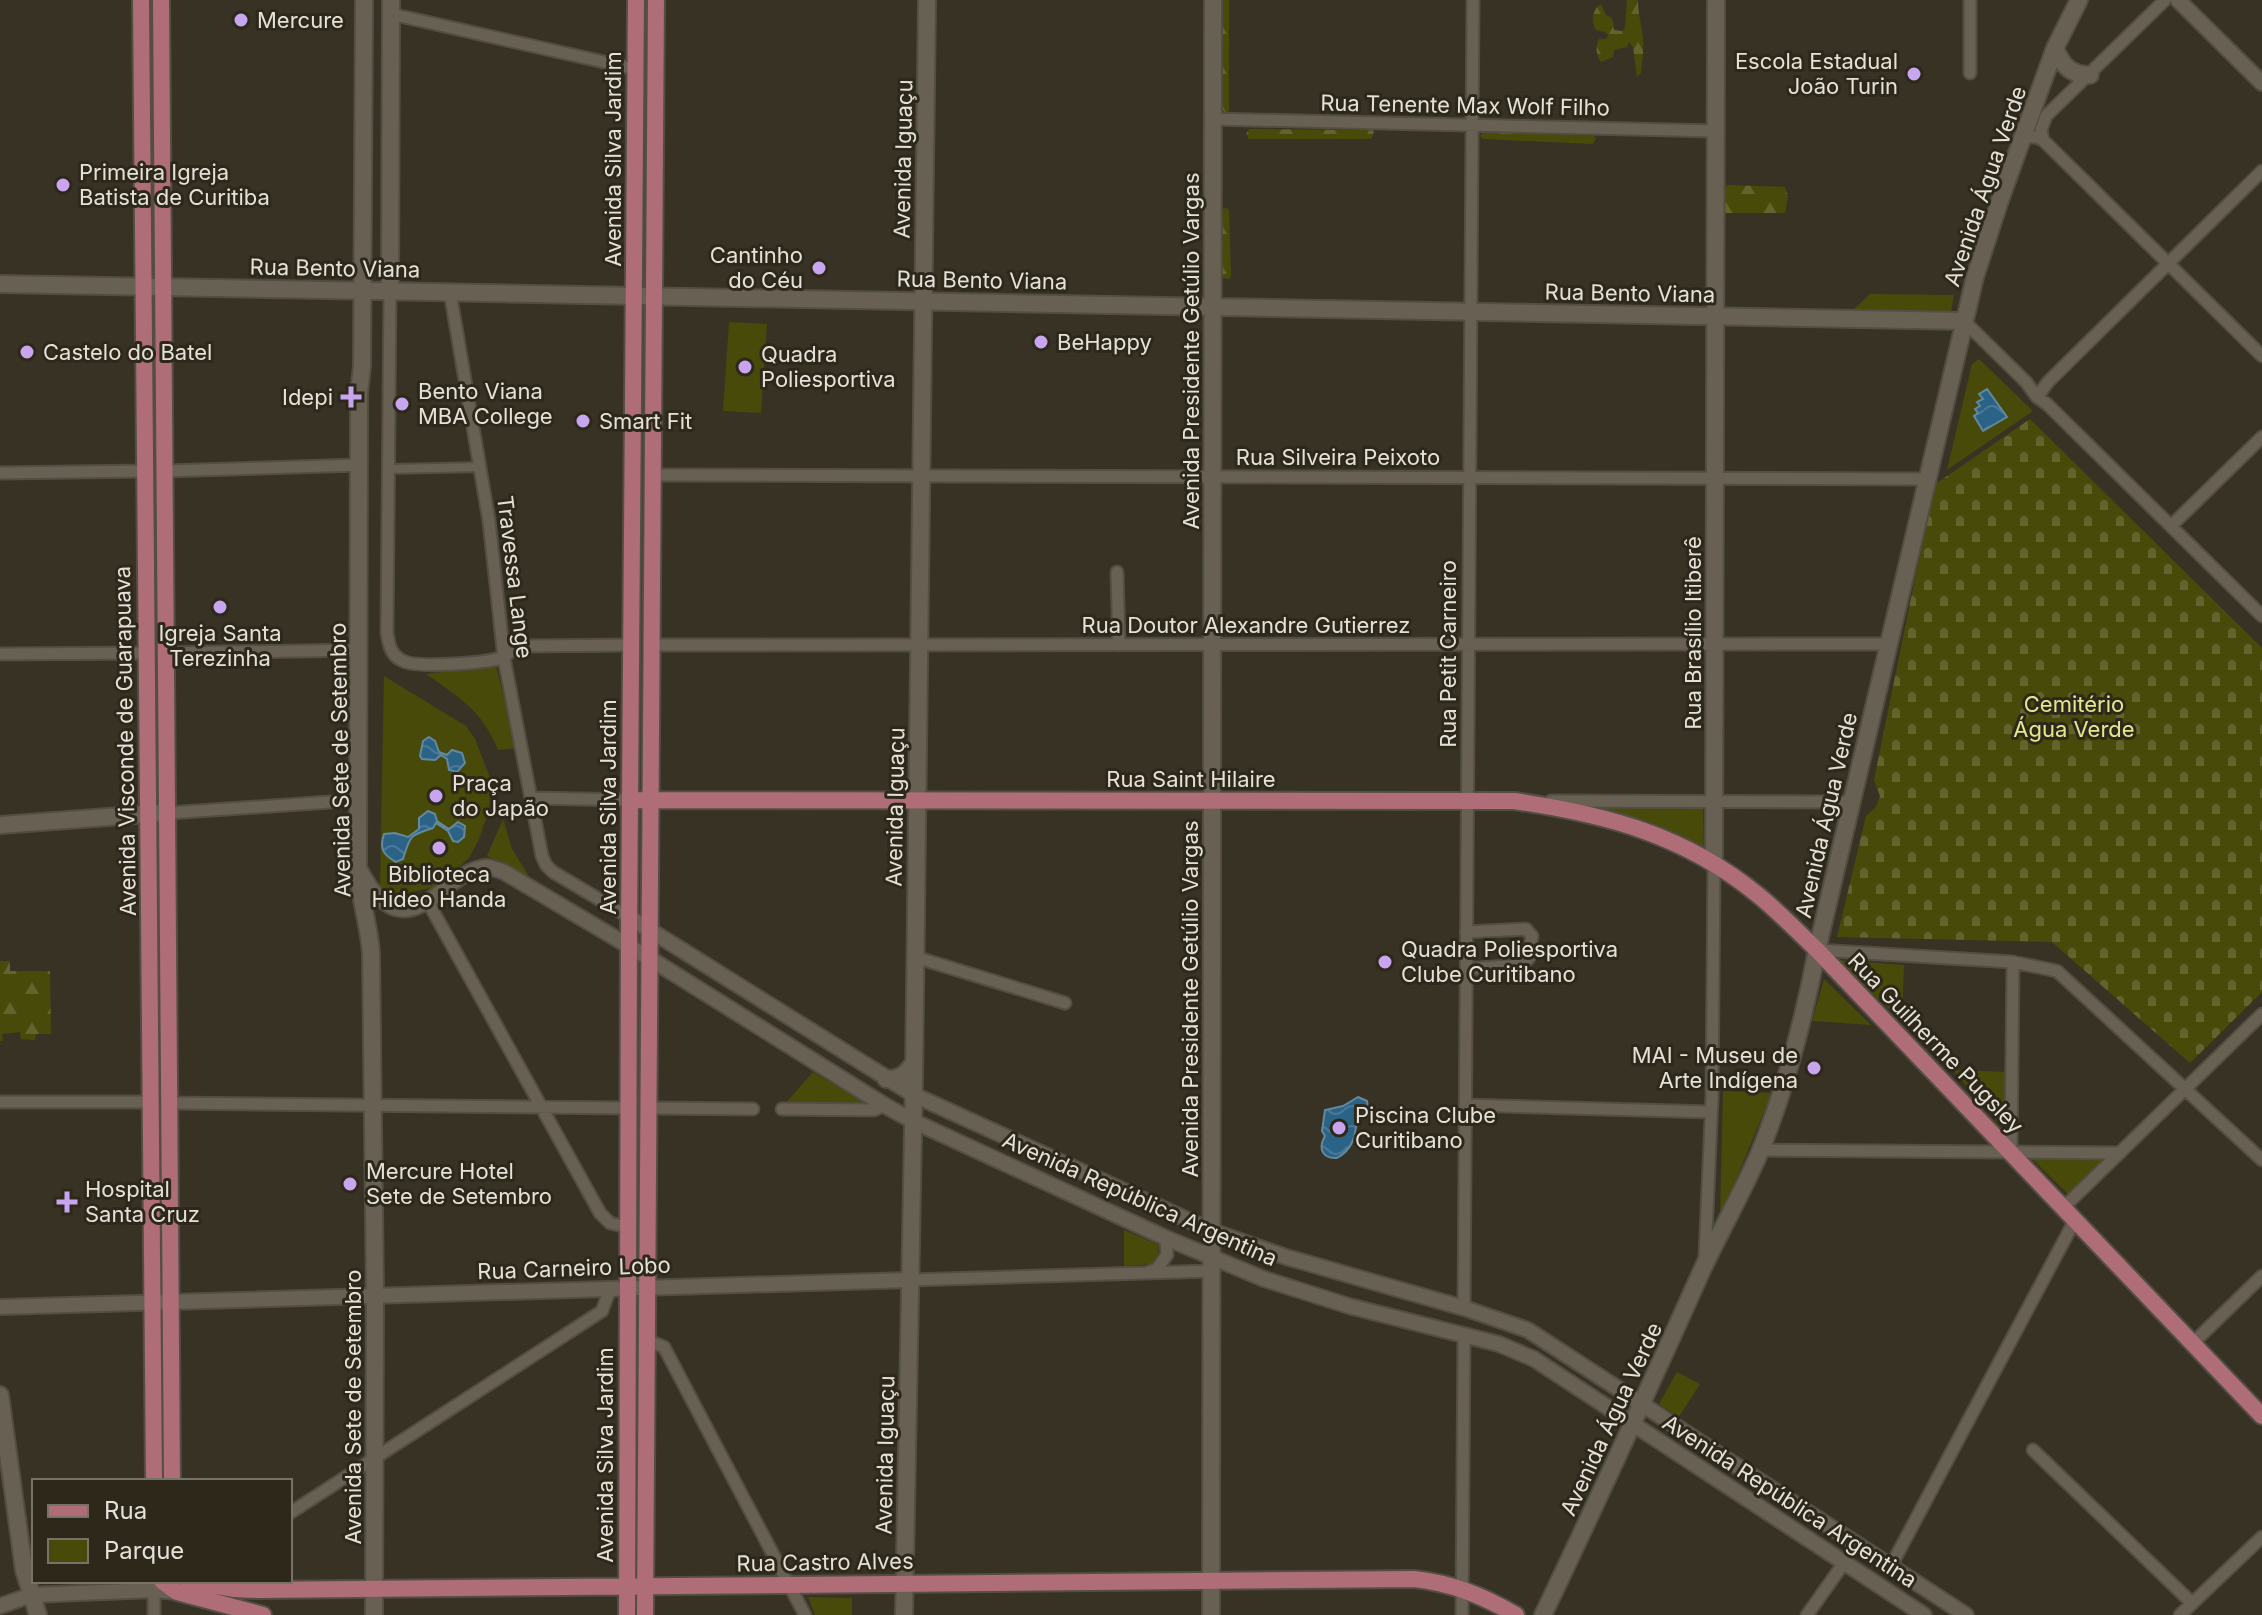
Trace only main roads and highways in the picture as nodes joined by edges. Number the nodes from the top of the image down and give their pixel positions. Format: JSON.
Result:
{"nodes":[{"id":1,"x":141,"y":0,"type":"edge"},
{"id":2,"x":161,"y":0,"type":"edge"},
{"id":3,"x":364,"y":0,"type":"edge"},
{"id":4,"x":636,"y":0,"type":"edge"},
{"id":5,"x":656,"y":0,"type":"edge"},
{"id":6,"x":927,"y":0,"type":"edge"},
{"id":7,"x":1213,"y":0,"type":"edge"},
{"id":8,"x":1716,"y":0,"type":"edge"},
{"id":9,"x":2079,"y":0,"type":"edge"},
{"id":10,"x":391,"y":7,"type":"edge"},
{"id":11,"x":2055,"y":48,"type":"junction"},
{"id":12,"x":2090,"y":75,"type":"road end"},
{"id":13,"x":655,"y":154,"type":"junction"},
{"id":14,"x":162,"y":166,"type":"junction"},
{"id":15,"x":634,"y":168,"type":"junction"},
{"id":16,"x":142,"y":195,"type":"junction"},
{"id":17,"x":0,"y":284,"type":"edge"},
{"id":18,"x":143,"y":286,"type":"junction"},
{"id":19,"x":163,"y":287,"type":"junction"},
{"id":20,"x":363,"y":290,"type":"junction"},
{"id":21,"x":390,"y":291,"type":"junction"},
{"id":22,"x":634,"y":296,"type":"junction"},
{"id":23,"x":654,"y":296,"type":"junction"},
{"id":24,"x":923,"y":301,"type":"junction"},
{"id":25,"x":1213,"y":307,"type":"junction"},
{"id":26,"x":1715,"y":316,"type":"junction"},
{"id":27,"x":1964,"y":321,"type":"junction"},
{"id":28,"x":633,"y":393,"type":"junction"},
{"id":29,"x":164,"y":417,"type":"junction"},
{"id":30,"x":653,"y":434,"type":"junction"},
{"id":31,"x":145,"y":438,"type":"junction"},
{"id":32,"x":652,"y":504,"type":"junction"},
{"id":33,"x":632,"y":528,"type":"junction"},
{"id":34,"x":146,"y":546,"type":"junction"},
{"id":35,"x":165,"y":571,"type":"junction"},
{"id":36,"x":166,"y":710,"type":"junction"},
{"id":37,"x":147,"y":743,"type":"junction"},
{"id":38,"x":650,"y":799,"type":"junction"},
{"id":39,"x":630,"y":800,"type":"junction"},
{"id":40,"x":917,"y":800,"type":"junction"},
{"id":41,"x":1212,"y":801,"type":"junction"},
{"id":42,"x":1514,"y":801,"type":"joint"},
{"id":43,"x":168,"y":813,"type":"junction"},
{"id":44,"x":148,"y":814,"type":"junction"},
{"id":45,"x":0,"y":825,"type":"edge"},
{"id":46,"x":1714,"y":865,"type":"junction"},
{"id":47,"x":1817,"y":950,"type":"junction"},
{"id":48,"x":649,"y":990,"type":"junction"},
{"id":49,"x":628,"y":1014,"type":"junction"},
{"id":50,"x":914,"y":1063,"type":"junction"},
{"id":51,"x":886,"y":1079,"type":"road end"},
{"id":52,"x":171,"y":1223,"type":"junction"},
{"id":53,"x":152,"y":1252,"type":"junction"},
{"id":54,"x":0,"y":1395,"type":"edge"},
{"id":55,"x":2262,"y":1416,"type":"edge"},
{"id":56,"x":154,"y":1479,"type":"edge"},
{"id":57,"x":172,"y":1479,"type":"edge"},
{"id":58,"x":1211,"y":1580,"type":"junction"},
{"id":59,"x":905,"y":1583,"type":"junction"},
{"id":60,"x":157,"y":1584,"type":"edge"},
{"id":61,"x":182,"y":1586,"type":"edge"},
{"id":62,"x":626,"y":1586,"type":"junction"},
{"id":63,"x":645,"y":1586,"type":"junction"},
{"id":64,"x":375,"y":1588,"type":"junction"},
{"id":65,"x":38,"y":1615,"type":"edge"},
{"id":66,"x":263,"y":1615,"type":"edge"},
{"id":67,"x":374,"y":1615,"type":"edge"},
{"id":68,"x":627,"y":1615,"type":"edge"},
{"id":69,"x":645,"y":1615,"type":"edge"},
{"id":70,"x":904,"y":1615,"type":"edge"},
{"id":71,"x":1211,"y":1615,"type":"edge"},
{"id":72,"x":1516,"y":1615,"type":"edge"},
{"id":73,"x":1543,"y":1615,"type":"edge"}],
"edges":[{"from":1,"to":16,"type":"main road","name":"Avenida Visconde de Guarapuava"},
{"from":2,"to":14,"type":"main road","name":"Avenida Visconde de Guarapuava"},
{"from":3,"to":20,"type":"main road","name":"Avenida Sete de Setembro"},
{"from":4,"to":15,"type":"main road","name":"Avenida Silva Jardim"},
{"from":5,"to":13,"type":"main road","name":"Avenida Silva Jardim"},
{"from":6,"to":24,"type":"main road","name":"Avenida Iguaçu"},
{"from":7,"to":25,"type":"main road","name":"Avenida Presidente Getúlio Vargas"},
{"from":8,"to":26,"type":"main road","name":"Rua Brasílio Itiberê"},
{"from":9,"to":11,"type":"main road","name":"Avenida Água Verde"},
{"from":10,"to":21,"type":"main road"},
{"from":11,"to":12,"type":"main road"},
{"from":11,"to":27,"type":"main road","name":"Avenida Água Verde"},
{"from":13,"to":15,"type":"main road"},
{"from":13,"to":23,"type":"main road","name":"Avenida Silva Jardim"},
{"from":14,"to":16,"type":"main road"},
{"from":14,"to":19,"type":"main road","name":"Avenida Visconde de Guarapuava"},
{"from":15,"to":22,"type":"main road","name":"Avenida Silva Jardim"},
{"from":16,"to":18,"type":"main road","name":"Avenida Visconde de Guarapuava"},
{"from":17,"to":18,"type":"main road","name":"Rua Bento Viana"},
{"from":18,"to":19,"type":"main road","name":"Rua Bento Viana"},
{"from":18,"to":31,"type":"main road","name":"Avenida Visconde de Guarapuava"},
{"from":19,"to":20,"type":"main road","name":"Rua Bento Viana"},
{"from":19,"to":29,"type":"main road","name":"Avenida Visconde de Guarapuava"},
{"from":20,"to":21,"type":"main road","name":"Rua Bento Viana"},
{"from":20,"to":64,"type":"main road","name":"Avenida Sete de Setembro"},
{"from":21,"to":22,"type":"main road","name":"Rua Bento Viana"},
{"from":22,"to":23,"type":"main road","name":"Rua Bento Viana"},
{"from":22,"to":28,"type":"main road","name":"Avenida Silva Jardim"},
{"from":23,"to":24,"type":"main road","name":"Rua Bento Viana"},
{"from":23,"to":30,"type":"main road","name":"Avenida Silva Jardim"},
{"from":24,"to":25,"type":"main road","name":"Rua Bento Viana"},
{"from":24,"to":40,"type":"main road","name":"Avenida Iguaçu"},
{"from":25,"to":26,"type":"main road","name":"Rua Bento Viana"},
{"from":25,"to":41,"type":"main road","name":"Avenida Presidente Getúlio Vargas"},
{"from":26,"to":27,"type":"main road","name":"Rua Bento Viana"},
{"from":26,"to":46,"type":"main road","name":"Rua Brasílio Itiberê"},
{"from":27,"to":47,"type":"main road","name":"Avenida Água Verde"},
{"from":28,"to":30,"type":"main road"},
{"from":28,"to":33,"type":"main road","name":"Avenida Silva Jardim"},
{"from":29,"to":31,"type":"main road"},
{"from":29,"to":35,"type":"main road","name":"Avenida Visconde de Guarapuava"},
{"from":30,"to":32,"type":"main road","name":"Avenida Silva Jardim"},
{"from":31,"to":34,"type":"main road","name":"Avenida Visconde de Guarapuava"},
{"from":32,"to":33,"type":"main road"},
{"from":32,"to":38,"type":"main road","name":"Avenida Silva Jardim"},
{"from":33,"to":39,"type":"main road","name":"Avenida Silva Jardim"},
{"from":34,"to":35,"type":"main road"},
{"from":34,"to":37,"type":"main road","name":"Avenida Visconde de Guarapuava"},
{"from":35,"to":36,"type":"main road","name":"Avenida Visconde de Guarapuava"},
{"from":36,"to":37,"type":"main road"},
{"from":36,"to":43,"type":"main road","name":"Avenida Visconde de Guarapuava"},
{"from":37,"to":44,"type":"main road","name":"Avenida Visconde de Guarapuava"},
{"from":38,"to":39,"type":"main road","name":"Rua Saint Hilaire"},
{"from":38,"to":40,"type":"main road","name":"Rua Saint Hilaire"},
{"from":38,"to":48,"type":"main road","name":"Avenida Silva Jardim"},
{"from":39,"to":49,"type":"main road","name":"Avenida Silva Jardim"},
{"from":40,"to":41,"type":"main road","name":"Rua Saint Hilaire"},
{"from":40,"to":50,"type":"main road","name":"Avenida Iguaçu"},
{"from":41,"to":42,"type":"main road","name":"Rua Saint Hilaire"},
{"from":41,"to":58,"type":"main road","name":"Avenida Presidente Getúlio Vargas"},
{"from":42,"to":46,"type":"main road","name":"Rua Guilherme Pugsley"},
{"from":43,"to":44,"type":"main road"},
{"from":43,"to":52,"type":"main road","name":"Avenida Visconde de Guarapuava"},
{"from":44,"to":45,"type":"main road"},
{"from":44,"to":53,"type":"main road","name":"Avenida Visconde de Guarapuava"},
{"from":46,"to":47,"type":"main road","name":"Rua Guilherme Pugsley"},
{"from":47,"to":55,"type":"main road","name":"Rua Guilherme Pugsley"},
{"from":47,"to":73,"type":"main road","name":"Avenida Água Verde"},
{"from":48,"to":49,"type":"main road"},
{"from":48,"to":63,"type":"main road","name":"Avenida Silva Jardim"},
{"from":49,"to":62,"type":"main road","name":"Avenida Silva Jardim"},
{"from":50,"to":51,"type":"main road"},
{"from":50,"to":59,"type":"main road","name":"Avenida Iguaçu"},
{"from":52,"to":53,"type":"main road"},
{"from":52,"to":57,"type":"main road","name":"Avenida Visconde de Guarapuava"},
{"from":53,"to":56,"type":"main road","name":"Avenida Visconde de Guarapuava"},
{"from":54,"to":65,"type":"main road"},
{"from":58,"to":59,"type":"main road","name":"Rua Castro Alves"},
{"from":58,"to":71,"type":"main road","name":"Avenida Presidente Getúlio Vargas"},
{"from":58,"to":72,"type":"main road","name":"Rua Castro Alves"},
{"from":59,"to":63,"type":"main road","name":"Rua Castro Alves"},
{"from":59,"to":70,"type":"main road","name":"Avenida Iguaçu"},
{"from":60,"to":61,"type":"main road"},
{"from":61,"to":64,"type":"main road","name":"Rua Castro Alves"},
{"from":61,"to":66,"type":"main road"},
{"from":62,"to":63,"type":"main road","name":"Rua Castro Alves"},
{"from":62,"to":64,"type":"main road","name":"Rua Castro Alves"},
{"from":62,"to":68,"type":"main road","name":"Avenida Silva Jardim"},
{"from":63,"to":69,"type":"main road","name":"Avenida Silva Jardim"},
{"from":64,"to":67,"type":"main road","name":"Avenida Sete de Setembro"}]}
